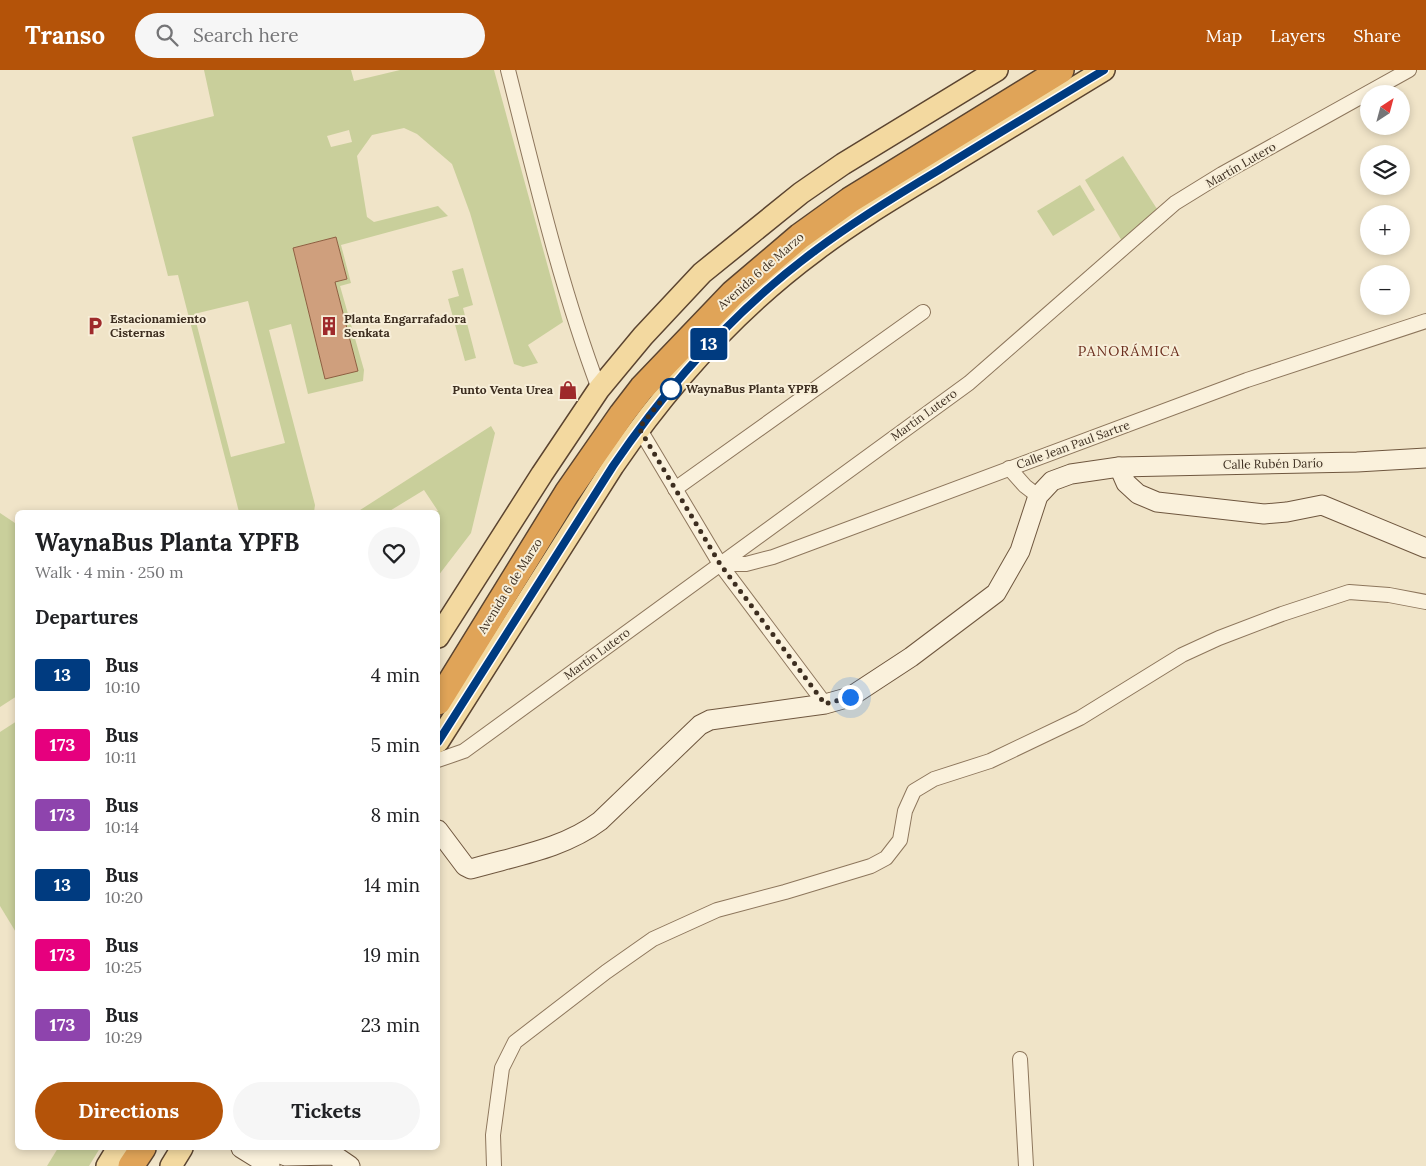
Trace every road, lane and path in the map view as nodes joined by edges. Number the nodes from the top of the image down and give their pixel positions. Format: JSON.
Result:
{"nodes":[{"id":1,"x":508,"y":70,"type":"edge"},
{"id":2,"x":997,"y":70,"type":"edge"},
{"id":3,"x":1031,"y":70,"type":"edge"},
{"id":4,"x":1061,"y":70,"type":"edge"},
{"id":5,"x":1104,"y":70,"type":"edge"},
{"id":6,"x":1409,"y":70,"type":"edge"},
{"id":7,"x":923,"y":312,"type":"dead end"},
{"id":8,"x":1426,"y":321,"type":"edge"},
{"id":9,"x":599,"y":389,"type":"junction"},
{"id":10,"x":639,"y":428,"type":"junction"},
{"id":11,"x":1426,"y":458,"type":"edge"},
{"id":12,"x":1119,"y":467,"type":"junction"},
{"id":13,"x":1009,"y":468,"type":"junction"},
{"id":14,"x":675,"y":489,"type":"junction"},
{"id":15,"x":1038,"y":496,"type":"junction"},
{"id":16,"x":1426,"y":548,"type":"edge"},
{"id":17,"x":720,"y":564,"type":"junction"},
{"id":18,"x":1426,"y":602,"type":"edge"},
{"id":19,"x":440,"y":634,"type":"edge"},
{"id":20,"x":440,"y":673,"type":"edge"},
{"id":21,"x":440,"y":699,"type":"edge"},
{"id":22,"x":825,"y":704,"type":"junction"},
{"id":23,"x":440,"y":739,"type":"edge"},
{"id":24,"x":440,"y":759,"type":"edge"},
{"id":25,"x":440,"y":833,"type":"edge"},
{"id":26,"x":1020,"y":1059,"type":"dead end"},
{"id":27,"x":117,"y":1150,"type":"edge"},
{"id":28,"x":142,"y":1150,"type":"edge"},
{"id":29,"x":159,"y":1150,"type":"edge"},
{"id":30,"x":181,"y":1150,"type":"edge"},
{"id":31,"x":244,"y":1150,"type":"edge"},
{"id":32,"x":270,"y":1150,"type":"edge"},
{"id":33,"x":107,"y":1166,"type":"edge"},
{"id":34,"x":131,"y":1166,"type":"edge"},
{"id":35,"x":148,"y":1166,"type":"edge"},
{"id":36,"x":171,"y":1166,"type":"edge"},
{"id":37,"x":270,"y":1166,"type":"edge"},
{"id":38,"x":350,"y":1166,"type":"edge"},
{"id":39,"x":494,"y":1166,"type":"edge"},
{"id":40,"x":1026,"y":1166,"type":"edge"}],
"edges":[{"from":1,"to":9,"type":"street"},
{"from":2,"to":9,"type":"main road"},
{"from":3,"to":20,"type":"highway","name":"Avenida 6 de Marzo"},
{"from":4,"to":21,"type":"highway","name":"Avenida 6 de Marzo"},
{"from":5,"to":10,"type":"main road","name":"Avenida 6 de Marzo"},
{"from":6,"to":17,"type":"street","name":"Martín Lutero"},
{"from":7,"to":14,"type":"street"},
{"from":8,"to":13,"type":"street","name":"Calle Jean Paul Sartre"},
{"from":9,"to":19,"type":"main road"},
{"from":10,"to":14,"type":"street"},
{"from":10,"to":23,"type":"main road","name":"Avenida 6 de Marzo"},
{"from":11,"to":12,"type":"street","name":"Calle Rubén Darío"},
{"from":12,"to":15,"type":"street","name":"Calle Rubén Darío"},
{"from":12,"to":16,"type":"street"},
{"from":13,"to":15,"type":"street"},
{"from":13,"to":17,"type":"street","name":"Calle Jean Paul Sartre"},
{"from":14,"to":17,"type":"street"},
{"from":15,"to":22,"type":"street"},
{"from":17,"to":22,"type":"street"},
{"from":17,"to":24,"type":"street","name":"Martín Lutero"},
{"from":18,"to":39,"type":"street"},
{"from":22,"to":25,"type":"street"},
{"from":26,"to":40,"type":"street"},
{"from":27,"to":33,"type":"main road"},
{"from":28,"to":34,"type":"highway"},
{"from":29,"to":35,"type":"highway"},
{"from":30,"to":36,"type":"main road"},
{"from":31,"to":37,"type":"street"},
{"from":32,"to":38,"type":"street"}]}
